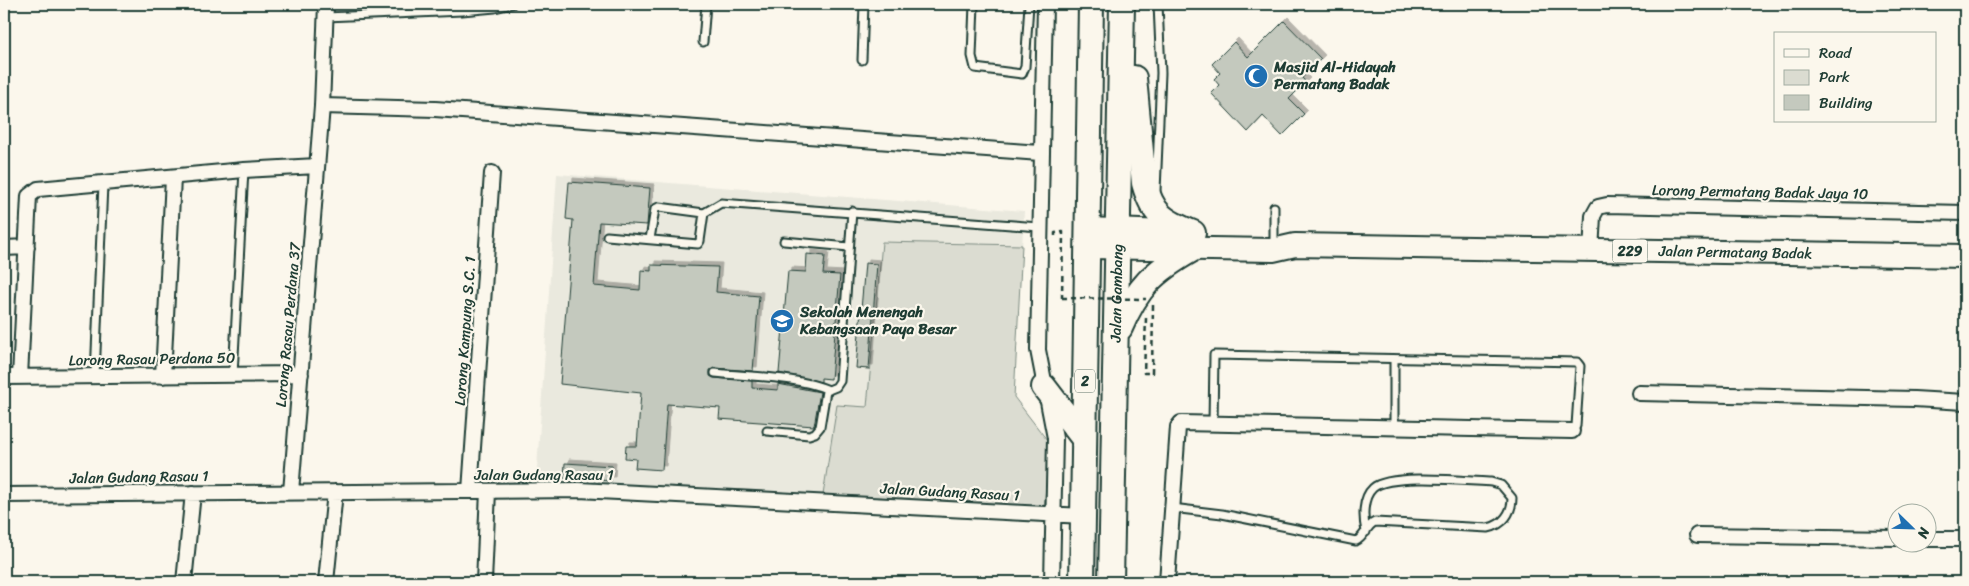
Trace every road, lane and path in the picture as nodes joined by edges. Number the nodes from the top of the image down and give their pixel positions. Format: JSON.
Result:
{"nodes":[{"id":1,"x":512,"y":4,"type":"edge"},
{"id":2,"x":706,"y":4,"type":"edge"},
{"id":3,"x":864,"y":4,"type":"edge"},
{"id":4,"x":974,"y":4,"type":"edge"},
{"id":5,"x":1030,"y":4,"type":"edge"},
{"id":6,"x":1045,"y":4,"type":"edge"},
{"id":7,"x":1091,"y":4,"type":"edge"},
{"id":8,"x":1122,"y":4,"type":"edge"},
{"id":9,"x":1126,"y":4,"type":"edge"},
{"id":10,"x":1158,"y":4,"type":"edge"},
{"id":11,"x":326,"y":10,"type":"edge"},
{"id":12,"x":703,"y":42,"type":"dead end"},
{"id":13,"x":862,"y":60,"type":"dead end"},
{"id":14,"x":322,"y":106,"type":"junction"},
{"id":15,"x":1040,"y":153,"type":"junction"},
{"id":16,"x":317,"y":163,"type":"junction"},
{"id":17,"x":244,"y":170,"type":"junction"},
{"id":18,"x":492,"y":173,"type":"dead end"},
{"id":19,"x":173,"y":178,"type":"junction"},
{"id":20,"x":103,"y":184,"type":"junction"},
{"id":21,"x":1274,"y":207,"type":"dead end"},
{"id":22,"x":852,"y":211,"type":"junction"},
{"id":23,"x":1155,"y":211,"type":"junction"},
{"id":24,"x":704,"y":213,"type":"junction"},
{"id":25,"x":1965,"y":213,"type":"edge"},
{"id":26,"x":1039,"y":226,"type":"junction"},
{"id":27,"x":607,"y":236,"type":"dead end"},
{"id":28,"x":1087,"y":238,"type":"junction"},
{"id":29,"x":650,"y":239,"type":"junction"},
{"id":30,"x":1118,"y":239,"type":"junction"},
{"id":31,"x":784,"y":241,"type":"dead end"},
{"id":32,"x":1193,"y":241,"type":"junction"},
{"id":33,"x":1055,"y":242,"type":"dead end"},
{"id":34,"x":1281,"y":245,"type":"junction"},
{"id":35,"x":27,"y":247,"type":"junction"},
{"id":36,"x":849,"y":247,"type":"junction"},
{"id":37,"x":4,"y":248,"type":"edge"},
{"id":38,"x":1591,"y":251,"type":"junction"},
{"id":39,"x":1965,"y":256,"type":"edge"},
{"id":40,"x":1153,"y":306,"type":"dead end"},
{"id":41,"x":1116,"y":340,"type":"junction"},
{"id":42,"x":1394,"y":359,"type":"junction"},
{"id":43,"x":715,"y":373,"type":"dead end"},
{"id":44,"x":301,"y":374,"type":"junction"},
{"id":45,"x":233,"y":375,"type":"junction"},
{"id":46,"x":95,"y":376,"type":"junction"},
{"id":47,"x":163,"y":376,"type":"junction"},
{"id":48,"x":4,"y":377,"type":"edge"},
{"id":49,"x":20,"y":377,"type":"junction"},
{"id":50,"x":1044,"y":387,"type":"junction"},
{"id":51,"x":829,"y":390,"type":"junction"},
{"id":52,"x":1639,"y":393,"type":"dead end"},
{"id":53,"x":1965,"y":402,"type":"edge"},
{"id":54,"x":1213,"y":424,"type":"junction"},
{"id":55,"x":1394,"y":427,"type":"junction"},
{"id":56,"x":767,"y":431,"type":"dead end"},
{"id":57,"x":1572,"y":431,"type":"joint"},
{"id":58,"x":1084,"y":439,"type":"junction"},
{"id":59,"x":470,"y":491,"type":"junction"},
{"id":60,"x":488,"y":491,"type":"junction"},
{"id":61,"x":291,"y":492,"type":"junction"},
{"id":62,"x":335,"y":492,"type":"junction"},
{"id":63,"x":192,"y":493,"type":"junction"},
{"id":64,"x":4,"y":495,"type":"edge"},
{"id":65,"x":1172,"y":508,"type":"junction"},
{"id":66,"x":1053,"y":514,"type":"junction"},
{"id":67,"x":1084,"y":516,"type":"junction"},
{"id":68,"x":1366,"y":532,"type":"junction"},
{"id":69,"x":1697,"y":535,"type":"dead end"},
{"id":70,"x":1886,"y":538,"type":"edge"},
{"id":71,"x":1936,"y":539,"type":"edge"},
{"id":72,"x":1965,"y":539,"type":"edge"},
{"id":73,"x":184,"y":582,"type":"edge"},
{"id":74,"x":326,"y":582,"type":"edge"},
{"id":75,"x":484,"y":582,"type":"edge"},
{"id":76,"x":1052,"y":582,"type":"edge"},
{"id":77,"x":1082,"y":582,"type":"edge"},
{"id":78,"x":1111,"y":582,"type":"edge"},
{"id":79,"x":1167,"y":582,"type":"edge"}],
"edges":[{"from":1,"to":11,"type":"lane"},
{"from":2,"to":12,"type":"lane"},
{"from":3,"to":13,"type":"lane"},
{"from":4,"to":5,"type":"lane"},
{"from":6,"to":15,"type":"street"},
{"from":7,"to":28,"type":"highway","name":"Jalan Gambang","number":"2"},
{"from":8,"to":30,"type":"highway","name":"Jalan Gambang","number":"2"},
{"from":9,"to":23,"type":"highway"},
{"from":10,"to":23,"type":"lane"},
{"from":11,"to":14,"type":"street","name":"Lorong Rasau Perdana 37"},
{"from":14,"to":15,"type":"street"},
{"from":14,"to":16,"type":"street","name":"Lorong Rasau Perdana 37"},
{"from":15,"to":26,"type":"street"},
{"from":16,"to":17,"type":"street"},
{"from":16,"to":44,"type":"street","name":"Lorong Rasau Perdana 37"},
{"from":17,"to":19,"type":"street"},
{"from":17,"to":45,"type":"lane"},
{"from":18,"to":59,"type":"street","name":"Lorong Kampung S.C. 1"},
{"from":19,"to":20,"type":"street"},
{"from":19,"to":47,"type":"street"},
{"from":20,"to":35,"type":"street"},
{"from":20,"to":46,"type":"lane"},
{"from":21,"to":34,"type":"lane"},
{"from":22,"to":24,"type":"lane"},
{"from":22,"to":26,"type":"lane"},
{"from":22,"to":36,"type":"lane"},
{"from":23,"to":32,"type":"highway"},
{"from":24,"to":29,"type":"lane"},
{"from":24,"to":29,"type":"lane"},
{"from":25,"to":38,"type":"street","name":"Lorong Permatang Badak Jaya 10"},
{"from":26,"to":50,"type":"street"},
{"from":27,"to":29,"type":"lane"},
{"from":28,"to":30,"type":"main road","name":"Jalan Permatang Badak","number":"229"},
{"from":28,"to":58,"type":"highway","name":"Jalan Gambang","number":"2"},
{"from":30,"to":32,"type":"main road","name":"Jalan Permatang Badak","number":"229"},
{"from":30,"to":41,"type":"highway","name":"Jalan Gambang","number":"2"},
{"from":31,"to":36,"type":"lane"},
{"from":32,"to":34,"type":"main road","name":"Jalan Permatang Badak","number":"229"},
{"from":32,"to":41,"type":"highway"},
{"from":33,"to":40,"type":"path","bridge":true},
{"from":34,"to":38,"type":"main road","name":"Jalan Permatang Badak","number":"229"},
{"from":35,"to":37,"type":"street"},
{"from":35,"to":49,"type":"street"},
{"from":36,"to":51,"type":"lane"},
{"from":38,"to":39,"type":"main road","name":"Jalan Permatang Badak","number":"229"},
{"from":41,"to":78,"type":"highway","name":"Jalan Gambang","number":"2"},
{"from":42,"to":54,"type":"lane"},
{"from":42,"to":55,"type":"lane"},
{"from":42,"to":57,"type":"lane"},
{"from":43,"to":51,"type":"lane"},
{"from":44,"to":45,"type":"street","name":"Lorong Rasau Perdana 50"},
{"from":44,"to":61,"type":"street","name":"Lorong Rasau Perdana 37"},
{"from":45,"to":47,"type":"street","name":"Lorong Rasau Perdana 50"},
{"from":46,"to":47,"type":"street","name":"Lorong Rasau Perdana 50"},
{"from":46,"to":49,"type":"street","name":"Lorong Rasau Perdana 50"},
{"from":48,"to":49,"type":"street","name":"Lorong Rasau Perdana 50"},
{"from":50,"to":58,"type":"highway"},
{"from":50,"to":66,"type":"street"},
{"from":51,"to":56,"type":"lane"},
{"from":52,"to":53,"type":"street"},
{"from":54,"to":55,"type":"street"},
{"from":54,"to":65,"type":"street"},
{"from":55,"to":57,"type":"street"},
{"from":58,"to":67,"type":"highway","name":"Jalan Gambang","number":"2"},
{"from":59,"to":60,"type":"street","name":"Jalan Gudang Rasau 1"},
{"from":59,"to":62,"type":"street","name":"Jalan Gudang Rasau 1"},
{"from":60,"to":66,"type":"street","name":"Jalan Gudang Rasau 1"},
{"from":60,"to":75,"type":"street"},
{"from":61,"to":62,"type":"street","name":"Jalan Gudang Rasau 1"},
{"from":61,"to":63,"type":"street","name":"Jalan Gudang Rasau 1"},
{"from":62,"to":74,"type":"street"},
{"from":63,"to":64,"type":"street","name":"Jalan Gudang Rasau 1"},
{"from":63,"to":73,"type":"street"},
{"from":65,"to":68,"type":"lane"},
{"from":65,"to":79,"type":"street"},
{"from":66,"to":67,"type":"street","name":"Jalan Gudang Rasau 1"},
{"from":66,"to":76,"type":"street"},
{"from":67,"to":77,"type":"highway","name":"Jalan Gambang","number":"2"},
{"from":68,"to":68,"type":"lane"},
{"from":69,"to":70,"type":"street"},
{"from":71,"to":72,"type":"street"}]}
